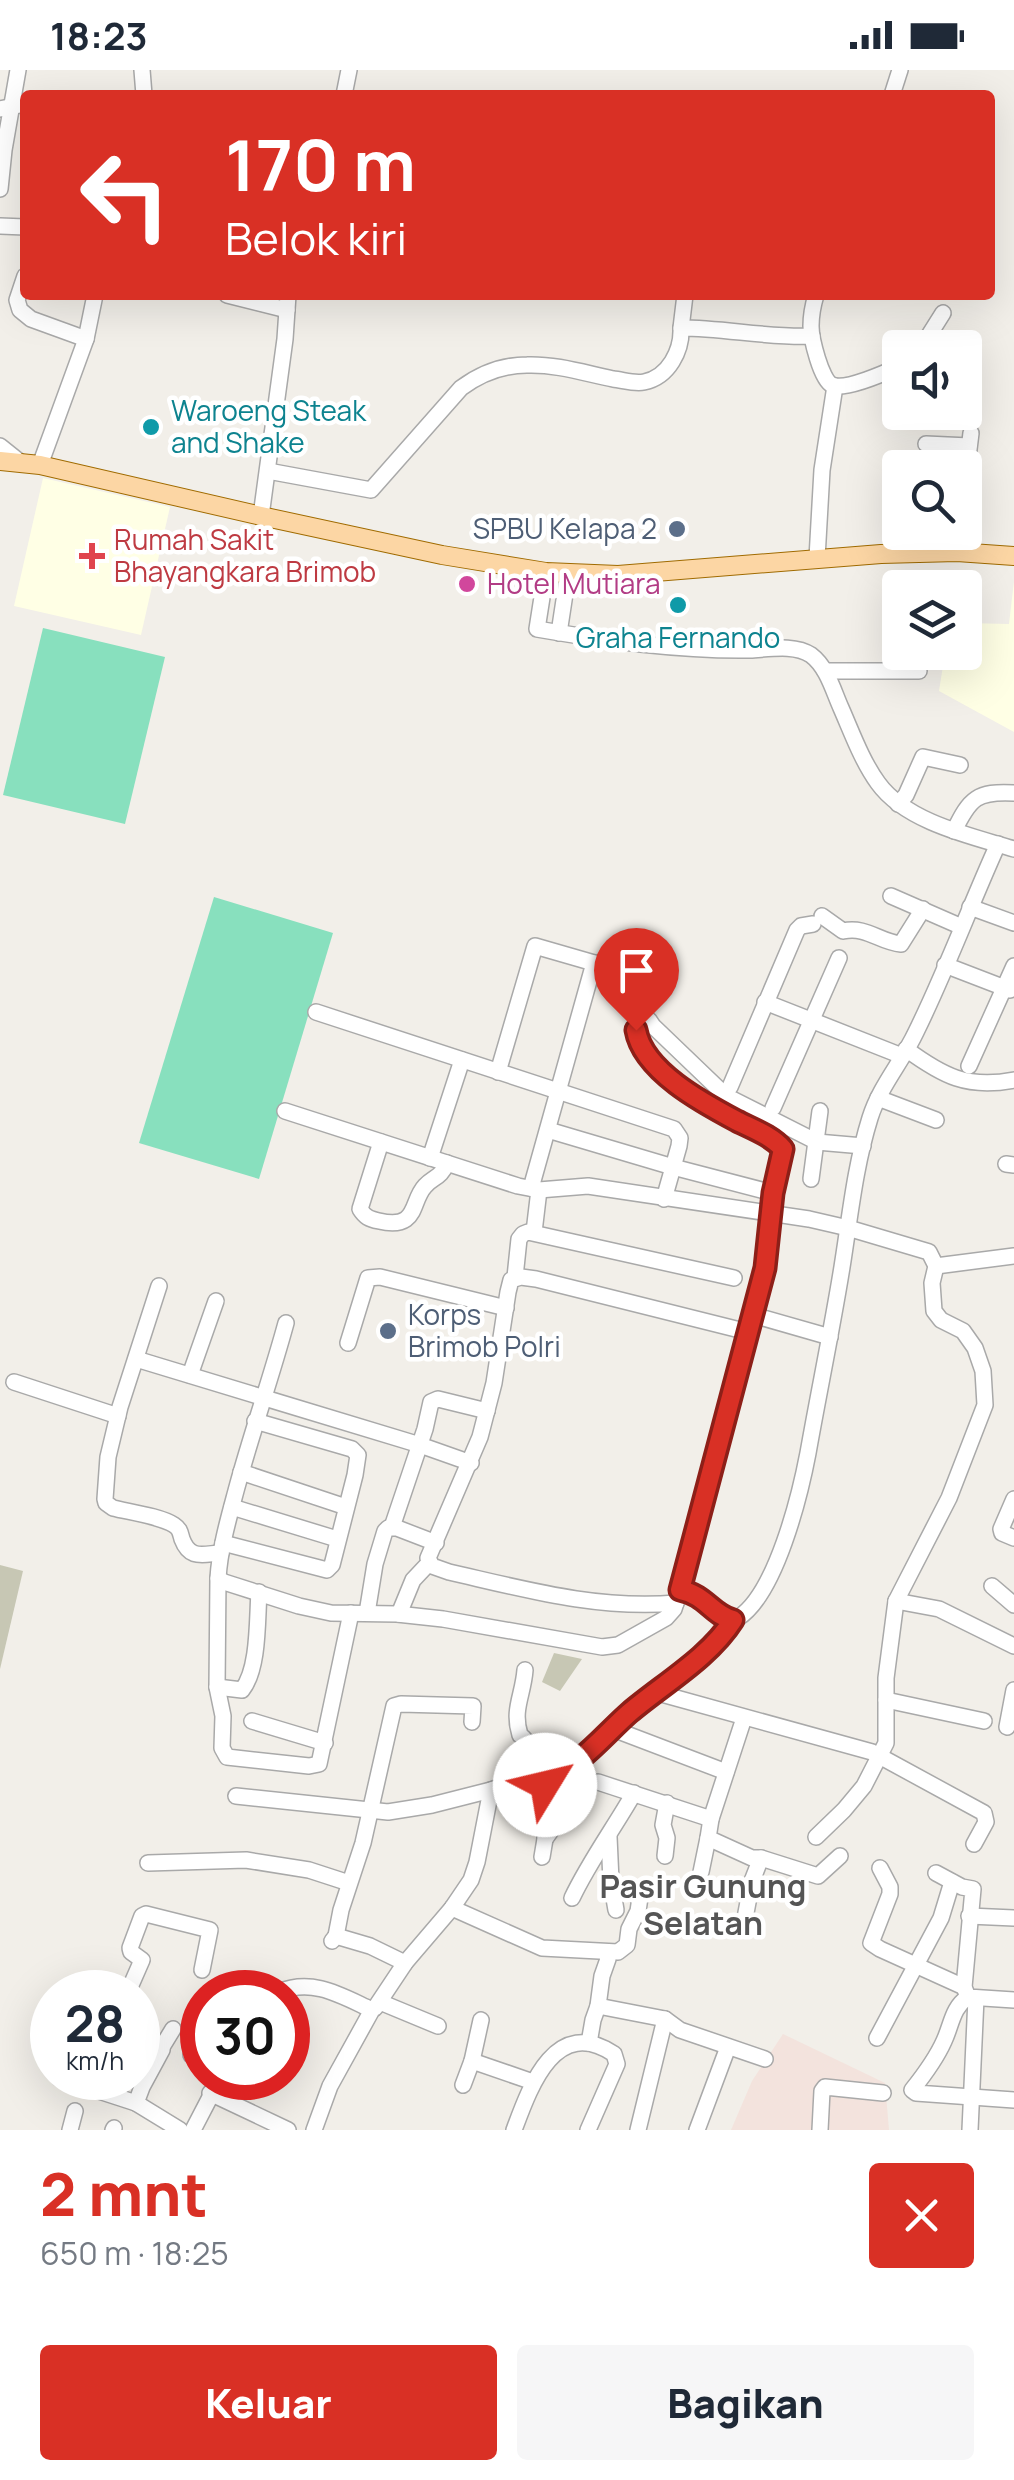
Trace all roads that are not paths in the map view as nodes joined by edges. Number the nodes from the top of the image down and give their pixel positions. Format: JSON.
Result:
{"nodes":[{"id":1,"x":18,"y":70,"type":"edge"},
{"id":2,"x":13,"y":106,"type":"edge"},
{"id":3,"x":0,"y":189,"type":"edge"},
{"id":4,"x":20,"y":292,"type":"edge"},
{"id":5,"x":93,"y":300,"type":"edge"},
{"id":6,"x":684,"y":300,"type":"edge"},
{"id":7,"x":815,"y":300,"type":"edge"},
{"id":8,"x":288,"y":303,"type":"edge"},
{"id":9,"x":943,"y":314,"type":"dead end"},
{"id":10,"x":680,"y":328,"type":"junction"},
{"id":11,"x":933,"y":330,"type":"edge"},
{"id":12,"x":812,"y":336,"type":"junction"},
{"id":13,"x":86,"y":339,"type":"junction"},
{"id":14,"x":882,"y":373,"type":"edge"},
{"id":15,"x":834,"y":386,"type":"junction"},
{"id":16,"x":926,"y":444,"type":"dead end"},
{"id":17,"x":0,"y":446,"type":"edge"},
{"id":18,"x":969,"y":450,"type":"edge"},
{"id":19,"x":0,"y":461,"type":"edge"},
{"id":20,"x":20,"y":462,"type":"junction"},
{"id":21,"x":40,"y":464,"type":"junction"},
{"id":22,"x":268,"y":471,"type":"junction"},
{"id":23,"x":261,"y":516,"type":"junction"},
{"id":24,"x":958,"y":552,"type":"joint"},
{"id":25,"x":1014,"y":556,"type":"edge"},
{"id":26,"x":817,"y":558,"type":"junction"},
{"id":27,"x":546,"y":572,"type":"junction"},
{"id":28,"x":568,"y":574,"type":"junction"},
{"id":29,"x":559,"y":632,"type":"junction"},
{"id":30,"x":825,"y":671,"type":"junction"},
{"id":31,"x":919,"y":671,"type":"dead end"},
{"id":32,"x":960,"y":765,"type":"dead end"},
{"id":33,"x":1014,"y":793,"type":"edge"},
{"id":34,"x":898,"y":804,"type":"junction"},
{"id":35,"x":954,"y":831,"type":"junction"},
{"id":36,"x":1006,"y":847,"type":"edge"},
{"id":37,"x":891,"y":896,"type":"dead end"},
{"id":38,"x":970,"y":906,"type":"junction"},
{"id":39,"x":923,"y":909,"type":"junction"},
{"id":40,"x":1014,"y":923,"type":"edge"},
{"id":41,"x":962,"y":926,"type":"junction"},
{"id":42,"x":839,"y":958,"type":"dead end"},
{"id":43,"x":594,"y":963,"type":"junction"},
{"id":44,"x":945,"y":964,"type":"junction"},
{"id":45,"x":1014,"y":966,"type":"edge"},
{"id":46,"x":1010,"y":989,"type":"edge"},
{"id":47,"x":765,"y":1002,"type":"junction"},
{"id":48,"x":316,"y":1012,"type":"dead end"},
{"id":49,"x":649,"y":1020,"type":"dead end"},
{"id":50,"x":812,"y":1021,"type":"junction"},
{"id":51,"x":904,"y":1052,"type":"junction"},
{"id":52,"x":462,"y":1060,"type":"junction"},
{"id":53,"x":969,"y":1066,"type":"dead end"},
{"id":54,"x":498,"y":1072,"type":"junction"},
{"id":55,"x":1014,"y":1080,"type":"edge"},
{"id":56,"x":730,"y":1087,"type":"dead end"},
{"id":57,"x":557,"y":1091,"type":"junction"},
{"id":58,"x":878,"y":1098,"type":"junction"},
{"id":59,"x":773,"y":1108,"type":"dead end"},
{"id":60,"x":285,"y":1111,"type":"dead end"},
{"id":61,"x":820,"y":1111,"type":"dead end"},
{"id":62,"x":936,"y":1120,"type":"dead end"},
{"id":63,"x":548,"y":1130,"type":"junction"},
{"id":64,"x":380,"y":1142,"type":"junction"},
{"id":65,"x":816,"y":1142,"type":"junction"},
{"id":66,"x":863,"y":1146,"type":"junction"},
{"id":67,"x":430,"y":1158,"type":"junction"},
{"id":68,"x":447,"y":1163,"type":"junction"},
{"id":69,"x":673,"y":1167,"type":"junction"},
{"id":70,"x":811,"y":1179,"type":"dead end"},
{"id":71,"x":535,"y":1189,"type":"junction"},
{"id":72,"x":773,"y":1193,"type":"junction"},
{"id":73,"x":664,"y":1198,"type":"junction"},
{"id":74,"x":771,"y":1214,"type":"junction"},
{"id":75,"x":848,"y":1228,"type":"junction"},
{"id":76,"x":534,"y":1232,"type":"junction"},
{"id":77,"x":1014,"y":1256,"type":"edge"},
{"id":78,"x":936,"y":1266,"type":"junction"},
{"id":79,"x":515,"y":1277,"type":"junction"},
{"id":80,"x":734,"y":1278,"type":"dead end"},
{"id":81,"x":159,"y":1286,"type":"dead end"},
{"id":82,"x":216,"y":1300,"type":"dead end"},
{"id":83,"x":506,"y":1308,"type":"junction"},
{"id":84,"x":753,"y":1315,"type":"junction"},
{"id":85,"x":286,"y":1323,"type":"dead end"},
{"id":86,"x":748,"y":1332,"type":"junction"},
{"id":87,"x":830,"y":1337,"type":"junction"},
{"id":88,"x":348,"y":1343,"type":"dead end"},
{"id":89,"x":136,"y":1358,"type":"junction"},
{"id":90,"x":190,"y":1375,"type":"junction"},
{"id":91,"x":14,"y":1382,"type":"dead end"},
{"id":92,"x":264,"y":1397,"type":"junction"},
{"id":93,"x":488,"y":1411,"type":"junction"},
{"id":94,"x":118,"y":1416,"type":"junction"},
{"id":95,"x":255,"y":1421,"type":"junction"},
{"id":96,"x":420,"y":1445,"type":"junction"},
{"id":97,"x":470,"y":1462,"type":"junction"},
{"id":98,"x":241,"y":1472,"type":"junction"},
{"id":99,"x":1014,"y":1499,"type":"edge"},
{"id":100,"x":346,"y":1506,"type":"junction"},
{"id":101,"x":232,"y":1508,"type":"junction"},
{"id":102,"x":392,"y":1527,"type":"junction"},
{"id":103,"x":1008,"y":1534,"type":"edge"},
{"id":104,"x":337,"y":1539,"type":"junction"},
{"id":105,"x":436,"y":1543,"type":"junction"},
{"id":106,"x":222,"y":1548,"type":"junction"},
{"id":107,"x":428,"y":1563,"type":"junction"},
{"id":108,"x":218,"y":1578,"type":"junction"},
{"id":109,"x":992,"y":1586,"type":"dead end"},
{"id":110,"x":259,"y":1592,"type":"junction"},
{"id":111,"x":678,"y":1597,"type":"junction"},
{"id":112,"x":896,"y":1601,"type":"junction"},
{"id":113,"x":1014,"y":1604,"type":"edge"},
{"id":114,"x":359,"y":1613,"type":"junction"},
{"id":115,"x":399,"y":1614,"type":"junction"},
{"id":116,"x":733,"y":1620,"type":"junction"},
{"id":117,"x":1014,"y":1646,"type":"edge"},
{"id":118,"x":525,"y":1670,"type":"dead end"},
{"id":119,"x":217,"y":1687,"type":"junction"},
{"id":120,"x":658,"y":1693,"type":"junction"},
{"id":121,"x":1014,"y":1695,"type":"edge"},
{"id":122,"x":886,"y":1700,"type":"junction"},
{"id":123,"x":744,"y":1718,"type":"junction"},
{"id":124,"x":252,"y":1721,"type":"dead end"},
{"id":125,"x":472,"y":1722,"type":"dead end"},
{"id":126,"x":984,"y":1722,"type":"dead end"},
{"id":127,"x":1007,"y":1727,"type":"dead end"},
{"id":128,"x":613,"y":1729,"type":"junction"},
{"id":129,"x":325,"y":1743,"type":"junction"},
{"id":130,"x":878,"y":1756,"type":"junction"},
{"id":131,"x":726,"y":1772,"type":"junction"},
{"id":132,"x":541,"y":1781,"type":"junction"},
{"id":133,"x":598,"y":1782,"type":"dead end"},
{"id":134,"x":491,"y":1790,"type":"junction"},
{"id":135,"x":634,"y":1793,"type":"junction"},
{"id":136,"x":236,"y":1796,"type":"dead end"},
{"id":137,"x":571,"y":1803,"type":"dead end"},
{"id":138,"x":667,"y":1803,"type":"junction"},
{"id":139,"x":370,"y":1812,"type":"junction"},
{"id":140,"x":711,"y":1819,"type":"junction"},
{"id":141,"x":609,"y":1837,"type":"junction"},
{"id":142,"x":816,"y":1837,"type":"dead end"},
{"id":143,"x":708,"y":1838,"type":"junction"},
{"id":144,"x":545,"y":1839,"type":"junction"},
{"id":145,"x":974,"y":1844,"type":"dead end"},
{"id":146,"x":665,"y":1856,"type":"dead end"},
{"id":147,"x":840,"y":1856,"type":"dead end"},
{"id":148,"x":542,"y":1857,"type":"dead end"},
{"id":149,"x":761,"y":1858,"type":"junction"},
{"id":150,"x":148,"y":1863,"type":"dead end"},
{"id":151,"x":880,"y":1868,"type":"dead end"},
{"id":152,"x":701,"y":1872,"type":"dead end"},
{"id":153,"x":584,"y":1873,"type":"junction"},
{"id":154,"x":936,"y":1873,"type":"dead end"},
{"id":155,"x":611,"y":1881,"type":"junction"},
{"id":156,"x":952,"y":1882,"type":"junction"},
{"id":157,"x":350,"y":1883,"type":"junction"},
{"id":158,"x":641,"y":1891,"type":"dead end"},
{"id":159,"x":572,"y":1898,"type":"dead end"},
{"id":160,"x":452,"y":1908,"type":"junction"},
{"id":161,"x":616,"y":1910,"type":"dead end"},
{"id":162,"x":969,"y":1916,"type":"junction"},
{"id":163,"x":746,"y":1918,"type":"dead end"},
{"id":164,"x":1014,"y":1918,"type":"edge"},
{"id":165,"x":606,"y":1953,"type":"junction"},
{"id":166,"x":405,"y":1963,"type":"junction"},
{"id":167,"x":918,"y":1964,"type":"junction"},
{"id":168,"x":138,"y":1970,"type":"edge"},
{"id":169,"x":202,"y":1970,"type":"dead end"},
{"id":170,"x":310,"y":1987,"type":"edge"},
{"id":171,"x":970,"y":1994,"type":"junction"},
{"id":172,"x":1014,"y":2000,"type":"edge"},
{"id":173,"x":376,"y":2006,"type":"junction"},
{"id":174,"x":598,"y":2006,"type":"junction"},
{"id":175,"x":666,"y":2019,"type":"junction"},
{"id":176,"x":481,"y":2020,"type":"dead end"},
{"id":177,"x":438,"y":2026,"type":"dead end"},
{"id":178,"x":174,"y":2029,"type":"dead end"},
{"id":179,"x":877,"y":2038,"type":"dead end"},
{"id":180,"x":589,"y":2043,"type":"junction"},
{"id":181,"x":162,"y":2046,"type":"joint"},
{"id":182,"x":728,"y":2047,"type":"junction"},
{"id":183,"x":765,"y":2059,"type":"dead end"},
{"id":184,"x":472,"y":2061,"type":"junction"},
{"id":185,"x":533,"y":2082,"type":"junction"},
{"id":186,"x":463,"y":2085,"type":"dead end"},
{"id":187,"x":883,"y":2093,"type":"dead end"},
{"id":188,"x":972,"y":2097,"type":"junction"},
{"id":189,"x":127,"y":2100,"type":"edge"},
{"id":190,"x":207,"y":2100,"type":"edge"},
{"id":191,"x":225,"y":2100,"type":"edge"},
{"id":192,"x":1014,"y":2100,"type":"edge"},
{"id":193,"x":136,"y":2103,"type":"junction"},
{"id":194,"x":75,"y":2111,"type":"dead end"},
{"id":195,"x":321,"y":2128,"type":"edge"},
{"id":196,"x":70,"y":2130,"type":"edge"},
{"id":197,"x":180,"y":2130,"type":"edge"},
{"id":198,"x":193,"y":2130,"type":"edge"},
{"id":199,"x":288,"y":2130,"type":"edge"},
{"id":200,"x":514,"y":2130,"type":"edge"},
{"id":201,"x":588,"y":2130,"type":"edge"},
{"id":202,"x":638,"y":2130,"type":"edge"},
{"id":203,"x":697,"y":2130,"type":"edge"},
{"id":204,"x":820,"y":2130,"type":"edge"},
{"id":205,"x":970,"y":2130,"type":"edge"}],
"edges":[{"from":1,"to":2,"type":"street"},
{"from":2,"to":3,"type":"street"},
{"from":4,"to":13,"type":"street"},
{"from":5,"to":13,"type":"street"},
{"from":6,"to":10,"type":"street"},
{"from":7,"to":12,"type":"street"},
{"from":8,"to":22,"type":"street"},
{"from":9,"to":11,"type":"street"},
{"from":10,"to":12,"type":"street"},
{"from":10,"to":22,"type":"street"},
{"from":12,"to":15,"type":"street"},
{"from":13,"to":21,"type":"street"},
{"from":14,"to":15,"type":"street"},
{"from":15,"to":26,"type":"street"},
{"from":16,"to":18,"type":"street"},
{"from":17,"to":20,"type":"street"},
{"from":19,"to":20,"type":"main road"},
{"from":20,"to":21,"type":"main road"},
{"from":21,"to":23,"type":"main road"},
{"from":22,"to":23,"type":"street"},
{"from":23,"to":27,"type":"main road"},
{"from":24,"to":25,"type":"main road"},
{"from":24,"to":26,"type":"main road"},
{"from":26,"to":28,"type":"main road"},
{"from":27,"to":28,"type":"main road"},
{"from":27,"to":29,"type":"street"},
{"from":28,"to":29,"type":"street"},
{"from":29,"to":30,"type":"street"},
{"from":30,"to":31,"type":"street"},
{"from":30,"to":34,"type":"street"},
{"from":32,"to":34,"type":"street"},
{"from":33,"to":35,"type":"street"},
{"from":34,"to":35,"type":"street"},
{"from":35,"to":36,"type":"street"},
{"from":36,"to":38,"type":"street"},
{"from":37,"to":39,"type":"street"},
{"from":38,"to":40,"type":"street"},
{"from":38,"to":41,"type":"street"},
{"from":39,"to":41,"type":"street"},
{"from":39,"to":47,"type":"street"},
{"from":41,"to":44,"type":"street"},
{"from":42,"to":50,"type":"street"},
{"from":43,"to":54,"type":"street"},
{"from":43,"to":57,"type":"street"},
{"from":43,"to":72,"type":"street"},
{"from":44,"to":46,"type":"street"},
{"from":44,"to":51,"type":"street"},
{"from":45,"to":46,"type":"street"},
{"from":46,"to":53,"type":"street"},
{"from":47,"to":50,"type":"street"},
{"from":47,"to":56,"type":"street"},
{"from":48,"to":52,"type":"street"},
{"from":49,"to":65,"type":"street"},
{"from":50,"to":51,"type":"street"},
{"from":50,"to":59,"type":"street"},
{"from":51,"to":55,"type":"street"},
{"from":51,"to":58,"type":"street"},
{"from":52,"to":54,"type":"street"},
{"from":52,"to":67,"type":"street"},
{"from":54,"to":57,"type":"street"},
{"from":57,"to":63,"type":"street"},
{"from":57,"to":69,"type":"street"},
{"from":58,"to":62,"type":"street"},
{"from":58,"to":66,"type":"street"},
{"from":60,"to":64,"type":"street"},
{"from":61,"to":65,"type":"street"},
{"from":63,"to":69,"type":"street"},
{"from":63,"to":71,"type":"street"},
{"from":64,"to":67,"type":"street"},
{"from":64,"to":68,"type":"street"},
{"from":65,"to":66,"type":"street"},
{"from":65,"to":70,"type":"street"},
{"from":66,"to":75,"type":"street"},
{"from":67,"to":68,"type":"street"},
{"from":68,"to":71,"type":"street"},
{"from":69,"to":72,"type":"street"},
{"from":69,"to":73,"type":"street"},
{"from":71,"to":73,"type":"street"},
{"from":71,"to":76,"type":"street"},
{"from":72,"to":74,"type":"street"},
{"from":73,"to":74,"type":"street"},
{"from":74,"to":75,"type":"street"},
{"from":74,"to":84,"type":"street"},
{"from":75,"to":78,"type":"street"},
{"from":75,"to":87,"type":"street"},
{"from":76,"to":79,"type":"street"},
{"from":76,"to":80,"type":"street"},
{"from":77,"to":78,"type":"street"},
{"from":78,"to":112,"type":"street"},
{"from":79,"to":83,"type":"street"},
{"from":79,"to":86,"type":"street"},
{"from":81,"to":89,"type":"street"},
{"from":82,"to":90,"type":"street"},
{"from":83,"to":88,"type":"street"},
{"from":83,"to":93,"type":"street"},
{"from":84,"to":86,"type":"street"},
{"from":84,"to":87,"type":"street"},
{"from":85,"to":92,"type":"street"},
{"from":86,"to":111,"type":"street"},
{"from":87,"to":116,"type":"street"},
{"from":89,"to":90,"type":"street"},
{"from":89,"to":94,"type":"street"},
{"from":90,"to":92,"type":"street"},
{"from":91,"to":94,"type":"street"},
{"from":92,"to":95,"type":"street"},
{"from":92,"to":96,"type":"street"},
{"from":93,"to":96,"type":"street"},
{"from":93,"to":97,"type":"street"},
{"from":94,"to":106,"type":"street"},
{"from":95,"to":98,"type":"street"},
{"from":95,"to":100,"type":"street"},
{"from":96,"to":97,"type":"street"},
{"from":96,"to":102,"type":"street"},
{"from":97,"to":105,"type":"street"},
{"from":98,"to":100,"type":"street"},
{"from":98,"to":101,"type":"street"},
{"from":99,"to":103,"type":"street"},
{"from":100,"to":104,"type":"street"},
{"from":101,"to":104,"type":"street"},
{"from":101,"to":106,"type":"street"},
{"from":102,"to":105,"type":"street"},
{"from":102,"to":114,"type":"street"},
{"from":104,"to":106,"type":"street"},
{"from":105,"to":107,"type":"street"},
{"from":106,"to":108,"type":"street"},
{"from":107,"to":111,"type":"street"},
{"from":107,"to":115,"type":"street"},
{"from":108,"to":110,"type":"street"},
{"from":108,"to":119,"type":"street"},
{"from":109,"to":113,"type":"street"},
{"from":110,"to":114,"type":"street"},
{"from":110,"to":119,"type":"street"},
{"from":111,"to":115,"type":"street"},
{"from":111,"to":116,"type":"street"},
{"from":112,"to":117,"type":"street"},
{"from":112,"to":122,"type":"street"},
{"from":114,"to":115,"type":"street"},
{"from":114,"to":129,"type":"street"},
{"from":116,"to":120,"type":"street"},
{"from":118,"to":132,"type":"street"},
{"from":119,"to":129,"type":"street"},
{"from":120,"to":123,"type":"street"},
{"from":120,"to":128,"type":"street"},
{"from":121,"to":127,"type":"street"},
{"from":122,"to":126,"type":"street"},
{"from":122,"to":130,"type":"street"},
{"from":123,"to":130,"type":"street"},
{"from":123,"to":131,"type":"street"},
{"from":124,"to":129,"type":"street"},
{"from":125,"to":139,"type":"street"},
{"from":128,"to":131,"type":"street"},
{"from":128,"to":132,"type":"street"},
{"from":130,"to":142,"type":"street"},
{"from":130,"to":145,"type":"street"},
{"from":131,"to":140,"type":"street"},
{"from":132,"to":134,"type":"street"},
{"from":132,"to":144,"type":"street"},
{"from":133,"to":135,"type":"street"},
{"from":134,"to":139,"type":"street"},
{"from":134,"to":160,"type":"street"},
{"from":135,"to":138,"type":"street"},
{"from":135,"to":141,"type":"street"},
{"from":136,"to":139,"type":"street"},
{"from":137,"to":144,"type":"street"},
{"from":138,"to":140,"type":"street"},
{"from":138,"to":146,"type":"street"},
{"from":139,"to":157,"type":"street"},
{"from":140,"to":143,"type":"street"},
{"from":141,"to":153,"type":"street"},
{"from":141,"to":155,"type":"street"},
{"from":143,"to":149,"type":"street"},
{"from":143,"to":152,"type":"street"},
{"from":144,"to":148,"type":"street"},
{"from":147,"to":149,"type":"street"},
{"from":149,"to":163,"type":"street"},
{"from":150,"to":157,"type":"street"},
{"from":151,"to":167,"type":"street"},
{"from":153,"to":155,"type":"street"},
{"from":153,"to":159,"type":"street"},
{"from":154,"to":156,"type":"street"},
{"from":155,"to":161,"type":"street"},
{"from":156,"to":162,"type":"street"},
{"from":156,"to":167,"type":"street"},
{"from":157,"to":166,"type":"street"},
{"from":158,"to":165,"type":"street"},
{"from":160,"to":165,"type":"street"},
{"from":160,"to":166,"type":"street"},
{"from":162,"to":164,"type":"street"},
{"from":162,"to":171,"type":"street"},
{"from":165,"to":174,"type":"street"},
{"from":166,"to":173,"type":"street"},
{"from":167,"to":171,"type":"street"},
{"from":167,"to":179,"type":"street"},
{"from":168,"to":169,"type":"street"},
{"from":170,"to":173,"type":"street"},
{"from":171,"to":172,"type":"street"},
{"from":171,"to":188,"type":"street"},
{"from":171,"to":188,"type":"street"},
{"from":173,"to":177,"type":"street"},
{"from":173,"to":195,"type":"street"},
{"from":174,"to":175,"type":"street"},
{"from":174,"to":180,"type":"street"},
{"from":175,"to":182,"type":"street"},
{"from":175,"to":202,"type":"street"},
{"from":176,"to":184,"type":"street"},
{"from":178,"to":181,"type":"street"},
{"from":180,"to":185,"type":"street"},
{"from":180,"to":201,"type":"street"},
{"from":181,"to":193,"type":"street"},
{"from":182,"to":183,"type":"street"},
{"from":182,"to":203,"type":"street"},
{"from":184,"to":185,"type":"street"},
{"from":184,"to":186,"type":"street"},
{"from":185,"to":200,"type":"street"},
{"from":187,"to":204,"type":"street"},
{"from":188,"to":192,"type":"street"},
{"from":188,"to":205,"type":"street"},
{"from":189,"to":193,"type":"street"},
{"from":190,"to":198,"type":"street"},
{"from":191,"to":199,"type":"street"},
{"from":193,"to":197,"type":"street"},
{"from":194,"to":196,"type":"street"}]}
